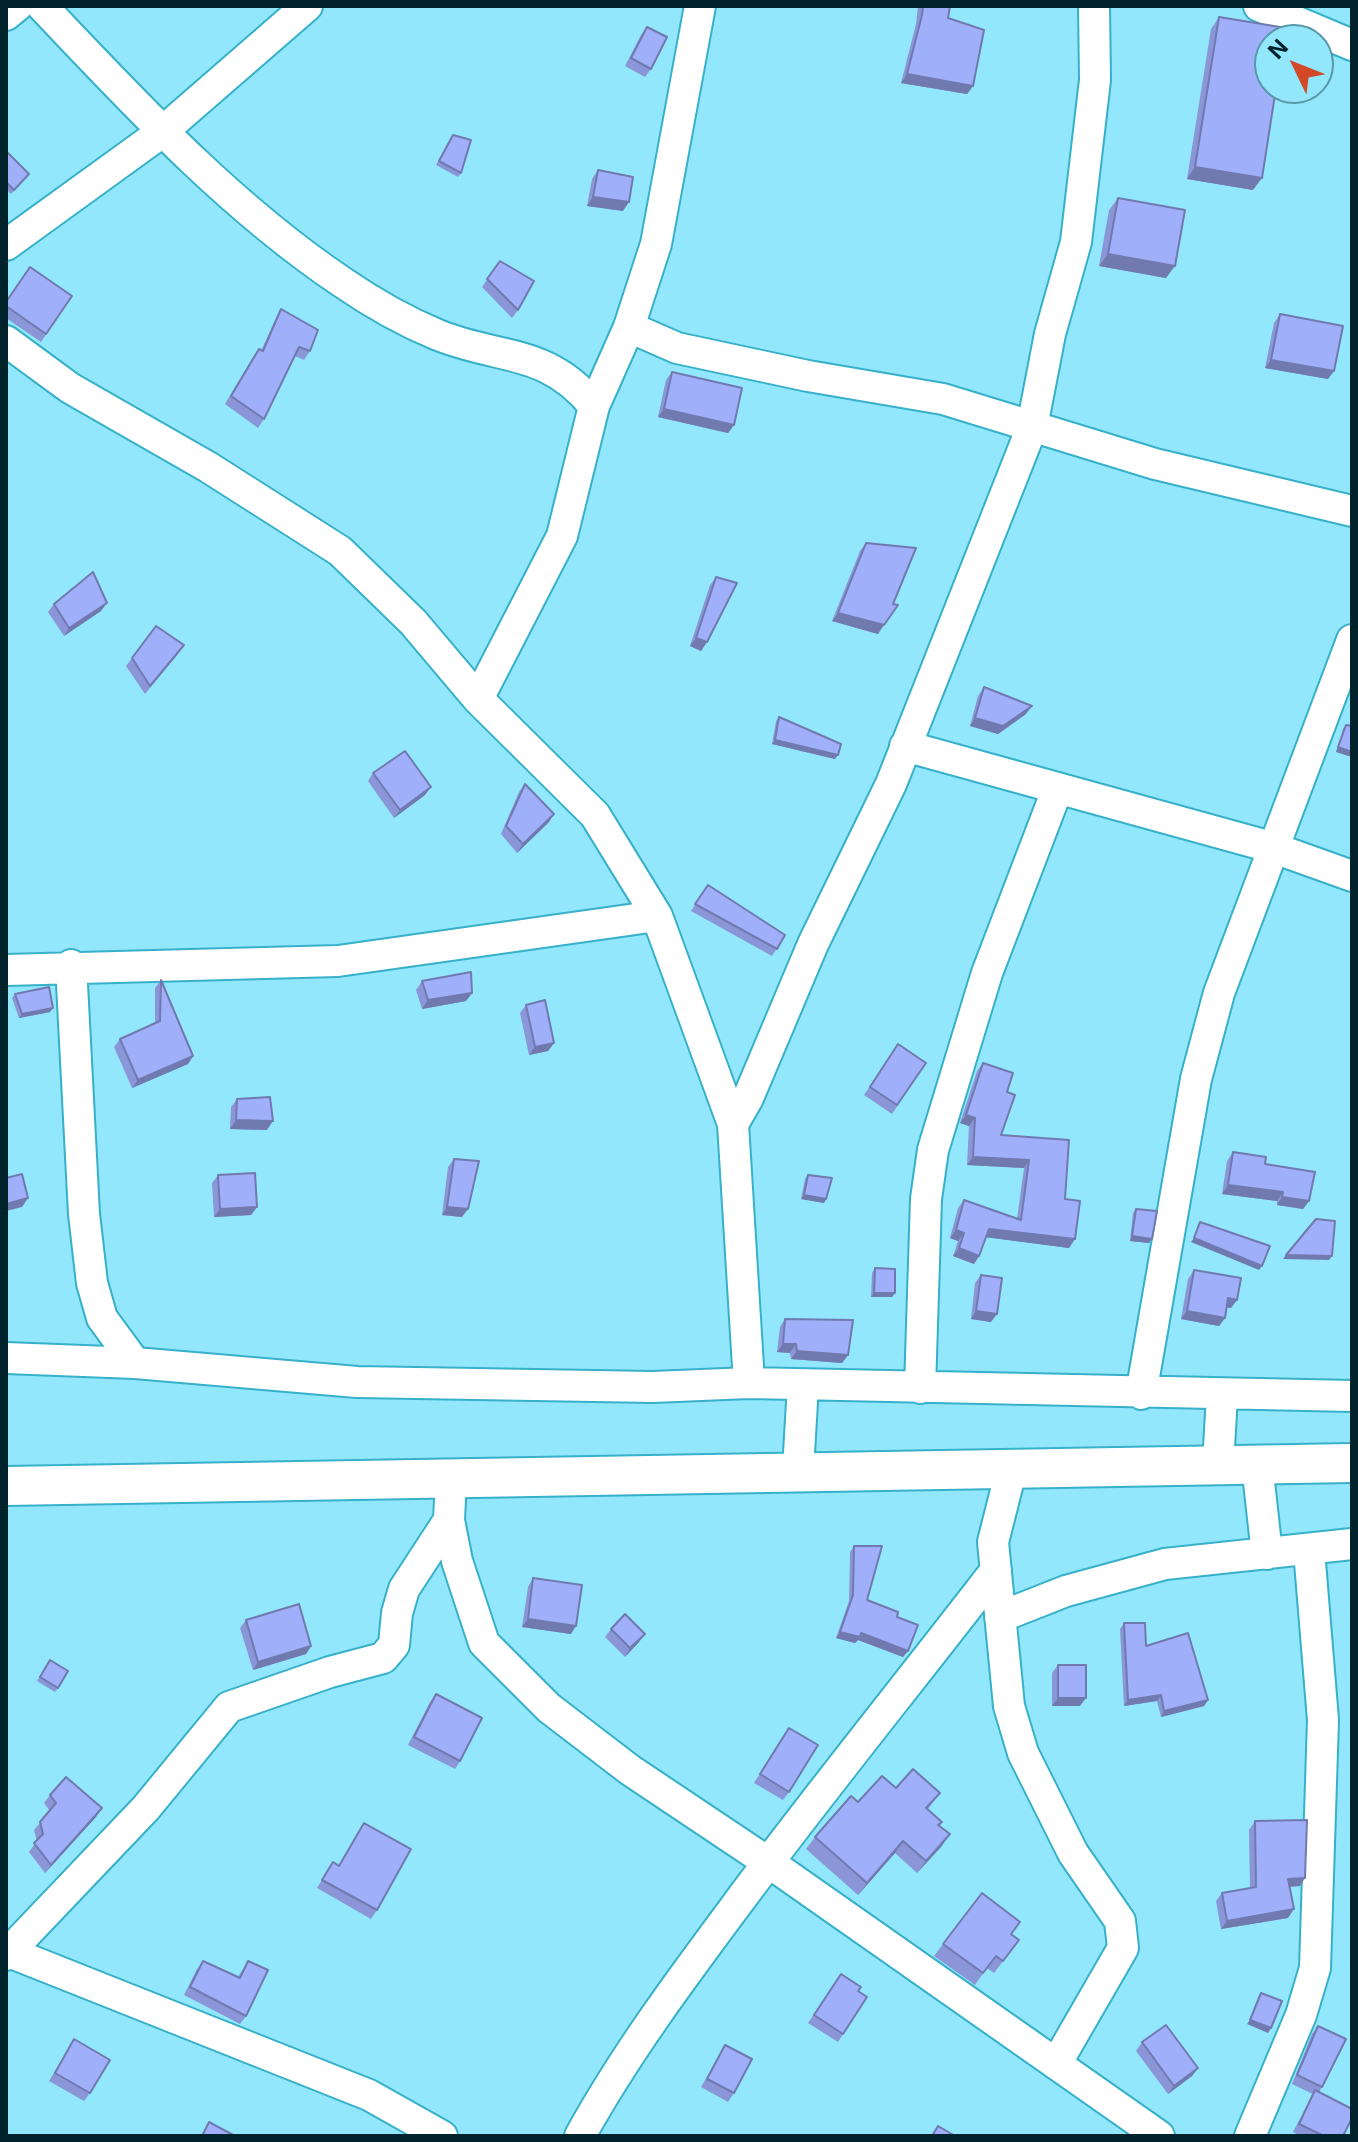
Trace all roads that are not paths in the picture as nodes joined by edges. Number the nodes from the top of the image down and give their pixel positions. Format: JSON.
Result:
{"nodes":[{"id":1,"x":17,"y":6,"type":"edge"},
{"id":2,"x":42,"y":6,"type":"edge"},
{"id":3,"x":307,"y":6,"type":"edge"},
{"id":4,"x":700,"y":6,"type":"edge"},
{"id":5,"x":1094,"y":6,"type":"edge"},
{"id":6,"x":1259,"y":6,"type":"edge"},
{"id":7,"x":6,"y":15,"type":"edge"},
{"id":8,"x":1352,"y":45,"type":"edge"},
{"id":9,"x":162,"y":132,"type":"junction"},
{"id":10,"x":6,"y":245,"type":"edge"},
{"id":11,"x":629,"y":327,"type":"junction"},
{"id":12,"x":6,"y":341,"type":"edge"},
{"id":13,"x":594,"y":406,"type":"junction"},
{"id":14,"x":1032,"y":427,"type":"junction"},
{"id":15,"x":1352,"y":511,"type":"edge"},
{"id":16,"x":1352,"y":640,"type":"edge"},
{"id":17,"x":478,"y":699,"type":"junction"},
{"id":18,"x":905,"y":746,"type":"junction"},
{"id":19,"x":1057,"y":790,"type":"junction"},
{"id":20,"x":1271,"y":847,"type":"junction"},
{"id":21,"x":1352,"y":876,"type":"edge"},
{"id":22,"x":657,"y":916,"type":"junction"},
{"id":23,"x":71,"y":965,"type":"junction"},
{"id":24,"x":6,"y":970,"type":"edge"},
{"id":25,"x":733,"y":1124,"type":"junction"},
{"id":26,"x":6,"y":1358,"type":"edge"},
{"id":27,"x":135,"y":1363,"type":"junction"},
{"id":28,"x":749,"y":1383,"type":"junction"},
{"id":29,"x":803,"y":1385,"type":"junction"},
{"id":30,"x":920,"y":1388,"type":"junction"},
{"id":31,"x":1141,"y":1394,"type":"junction"},
{"id":32,"x":1222,"y":1395,"type":"junction"},
{"id":33,"x":1352,"y":1396,"type":"edge"},
{"id":34,"x":1352,"y":1463,"type":"edge"},
{"id":35,"x":1257,"y":1464,"type":"junction"},
{"id":36,"x":1218,"y":1465,"type":"junction"},
{"id":37,"x":1012,"y":1467,"type":"junction"},
{"id":38,"x":798,"y":1470,"type":"junction"},
{"id":39,"x":451,"y":1479,"type":"junction"},
{"id":40,"x":6,"y":1486,"type":"edge"},
{"id":41,"x":449,"y":1520,"type":"junction"},
{"id":42,"x":1352,"y":1544,"type":"edge"},
{"id":43,"x":1309,"y":1550,"type":"junction"},
{"id":44,"x":1267,"y":1554,"type":"junction"},
{"id":45,"x":996,"y":1570,"type":"junction"},
{"id":46,"x":1000,"y":1617,"type":"junction"},
{"id":47,"x":768,"y":1862,"type":"junction"},
{"id":48,"x":7,"y":1954,"type":"edge"},
{"id":49,"x":1056,"y":2064,"type":"junction"},
{"id":50,"x":442,"y":2136,"type":"edge"},
{"id":51,"x":580,"y":2136,"type":"edge"},
{"id":52,"x":1159,"y":2136,"type":"edge"},
{"id":53,"x":1250,"y":2136,"type":"edge"}],
"edges":[{"from":1,"to":7,"type":"street"},
{"from":2,"to":9,"type":"street"},
{"from":3,"to":9,"type":"street"},
{"from":4,"to":11,"type":"street"},
{"from":5,"to":14,"type":"street"},
{"from":6,"to":8,"type":"street"},
{"from":9,"to":10,"type":"street"},
{"from":9,"to":13,"type":"street"},
{"from":11,"to":13,"type":"street"},
{"from":11,"to":14,"type":"street"},
{"from":12,"to":17,"type":"street"},
{"from":13,"to":17,"type":"street"},
{"from":14,"to":15,"type":"street"},
{"from":14,"to":18,"type":"street"},
{"from":16,"to":20,"type":"street"},
{"from":17,"to":22,"type":"street"},
{"from":18,"to":19,"type":"street"},
{"from":18,"to":25,"type":"street"},
{"from":19,"to":20,"type":"street"},
{"from":19,"to":30,"type":"street"},
{"from":20,"to":21,"type":"street"},
{"from":20,"to":31,"type":"street"},
{"from":22,"to":23,"type":"street"},
{"from":22,"to":25,"type":"street"},
{"from":23,"to":24,"type":"street"},
{"from":23,"to":27,"type":"street"},
{"from":25,"to":28,"type":"street"},
{"from":26,"to":27,"type":"street"},
{"from":27,"to":28,"type":"street"},
{"from":28,"to":29,"type":"street"},
{"from":29,"to":30,"type":"street"},
{"from":29,"to":38,"type":"street"},
{"from":30,"to":31,"type":"street"},
{"from":31,"to":32,"type":"street"},
{"from":32,"to":33,"type":"street"},
{"from":32,"to":36,"type":"street"},
{"from":34,"to":35,"type":"street"},
{"from":35,"to":36,"type":"street"},
{"from":35,"to":44,"type":"street"},
{"from":36,"to":37,"type":"street"},
{"from":37,"to":38,"type":"street"},
{"from":37,"to":45,"type":"street"},
{"from":38,"to":39,"type":"street"},
{"from":39,"to":40,"type":"street"},
{"from":39,"to":41,"type":"street"},
{"from":41,"to":47,"type":"street"},
{"from":41,"to":48,"type":"street"},
{"from":42,"to":43,"type":"street"},
{"from":43,"to":44,"type":"street"},
{"from":43,"to":53,"type":"street"},
{"from":44,"to":46,"type":"street"},
{"from":45,"to":46,"type":"street"},
{"from":45,"to":47,"type":"street"},
{"from":46,"to":49,"type":"street"},
{"from":47,"to":49,"type":"street"},
{"from":47,"to":51,"type":"street"},
{"from":48,"to":50,"type":"street"},
{"from":49,"to":52,"type":"street"}]}
